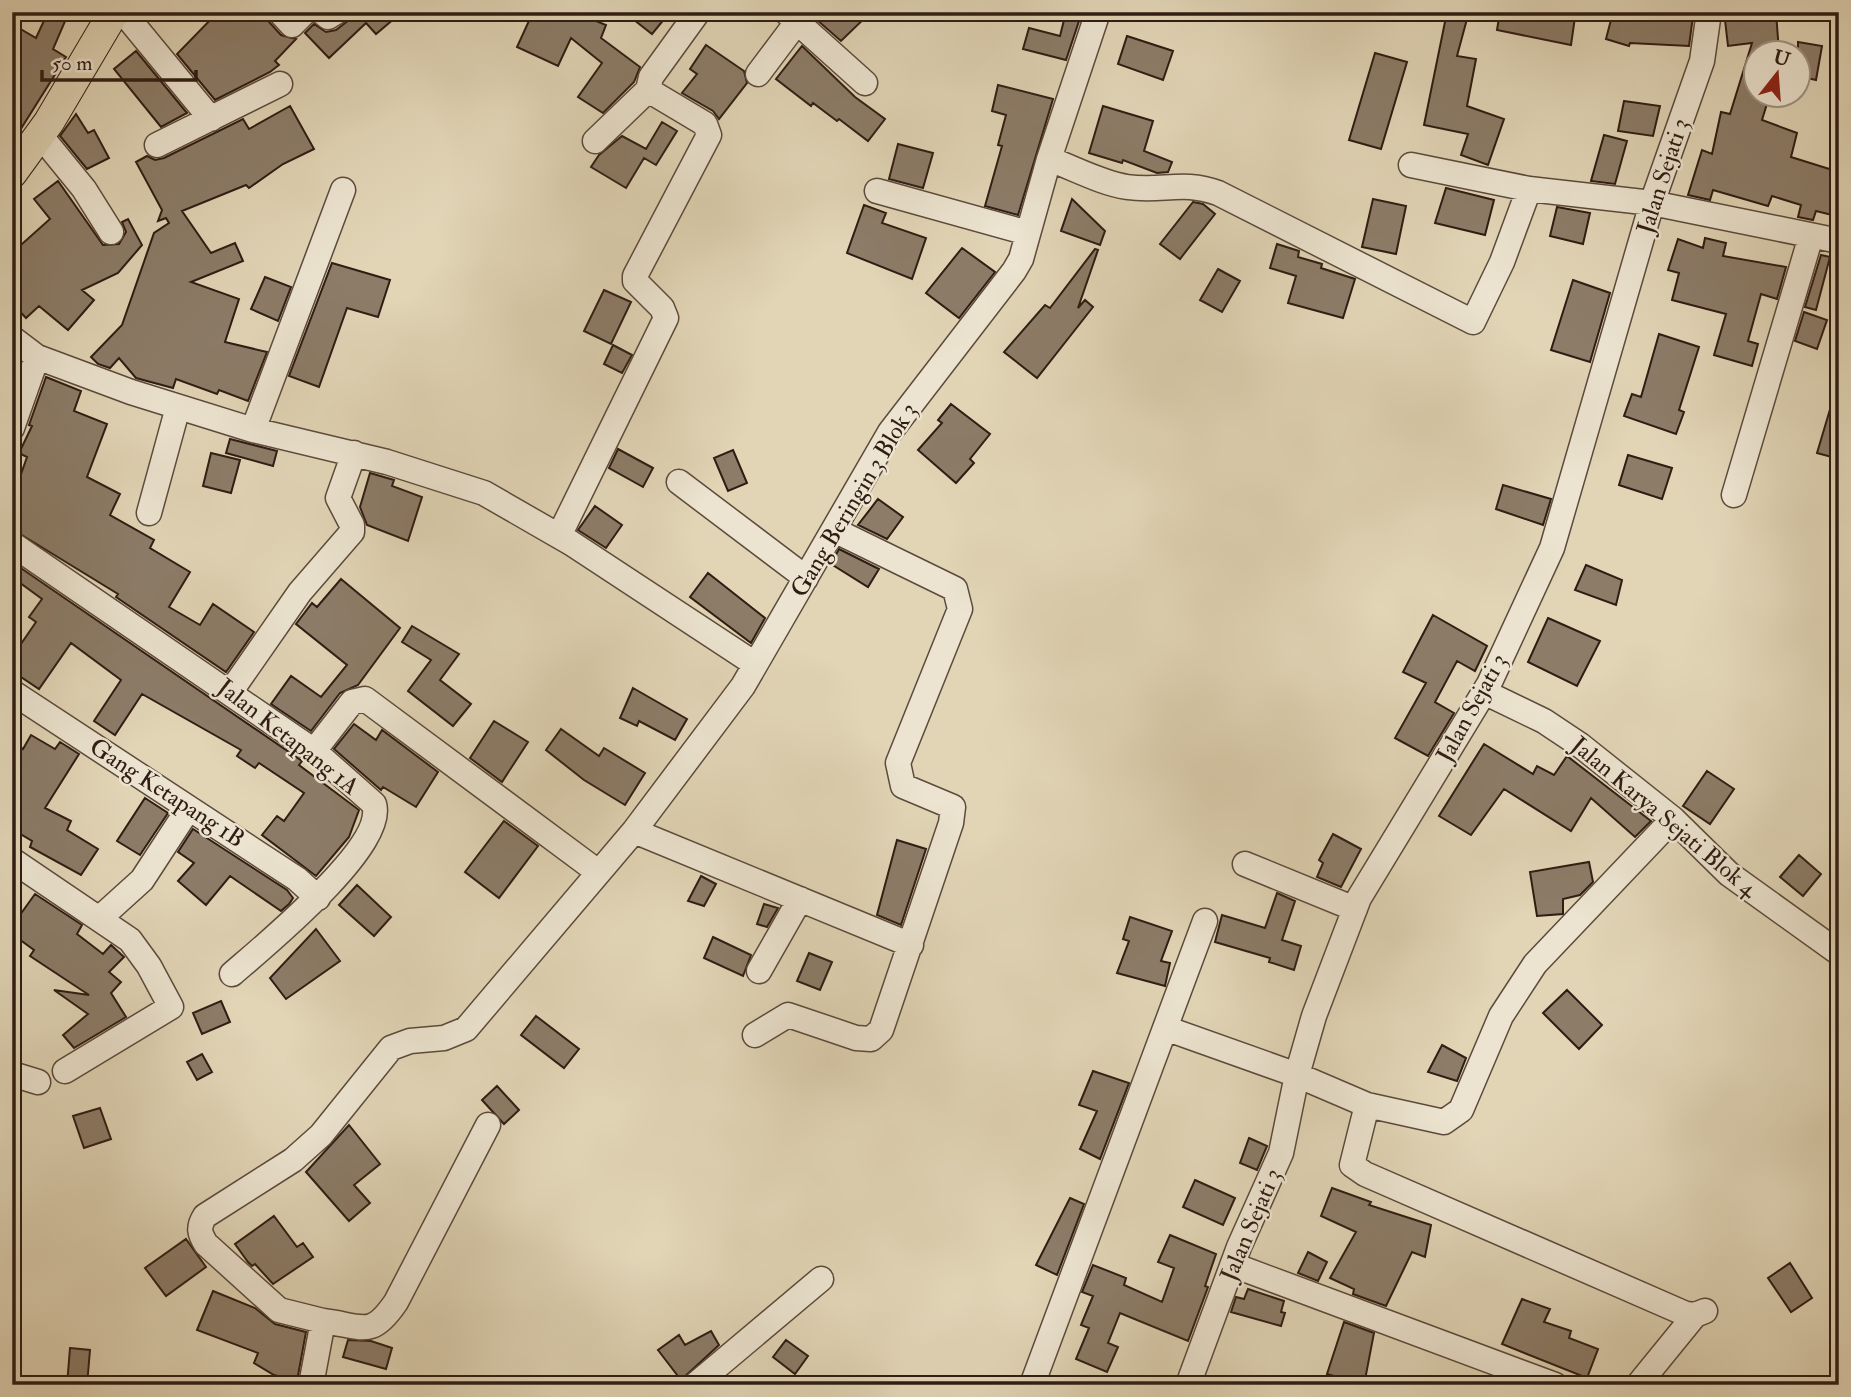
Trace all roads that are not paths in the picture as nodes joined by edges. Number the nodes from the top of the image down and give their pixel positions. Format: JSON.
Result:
{"nodes":[{"id":1,"x":114,"y":12,"type":"edge"},
{"id":2,"x":123,"y":12,"type":"edge"},
{"id":3,"x":280,"y":12,"type":"edge"},
{"id":4,"x":304,"y":12,"type":"edge"},
{"id":5,"x":321,"y":12,"type":"edge"},
{"id":6,"x":336,"y":12,"type":"edge"},
{"id":7,"x":698,"y":12,"type":"edge"},
{"id":8,"x":1098,"y":12,"type":"edge"},
{"id":9,"x":1709,"y":12,"type":"edge"},
{"id":10,"x":791,"y":17,"type":"edge"},
{"id":11,"x":758,"y":74,"type":"dead end"},
{"id":12,"x":865,"y":83,"type":"dead end"},
{"id":13,"x":279,"y":84,"type":"dead end"},
{"id":14,"x":648,"y":90,"type":"junction"},
{"id":15,"x":212,"y":119,"type":"junction"},
{"id":16,"x":40,"y":135,"type":"junction"},
{"id":17,"x":595,"y":141,"type":"dead end"},
{"id":18,"x":157,"y":145,"type":"dead end"},
{"id":19,"x":1049,"y":159,"type":"junction"},
{"id":20,"x":1411,"y":165,"type":"dead end"},
{"id":21,"x":12,"y":173,"type":"edge"},
{"id":22,"x":1529,"y":189,"type":"junction"},
{"id":23,"x":343,"y":190,"type":"dead end"},
{"id":24,"x":877,"y":191,"type":"dead end"},
{"id":25,"x":1652,"y":203,"type":"junction"},
{"id":26,"x":111,"y":232,"type":"dead end"},
{"id":27,"x":1028,"y":233,"type":"junction"},
{"id":28,"x":1811,"y":236,"type":"junction"},
{"id":29,"x":1839,"y":241,"type":"edge"},
{"id":30,"x":12,"y":338,"type":"edge"},
{"id":31,"x":37,"y":357,"type":"junction"},
{"id":32,"x":178,"y":407,"type":"junction"},
{"id":33,"x":12,"y":428,"type":"edge"},
{"id":34,"x":253,"y":430,"type":"junction"},
{"id":35,"x":354,"y":453,"type":"junction"},
{"id":36,"x":679,"y":482,"type":"dead end"},
{"id":37,"x":1734,"y":495,"type":"dead end"},
{"id":38,"x":149,"y":513,"type":"dead end"},
{"id":39,"x":834,"y":530,"type":"junction"},
{"id":40,"x":559,"y":536,"type":"junction"},
{"id":41,"x":12,"y":544,"type":"edge"},
{"id":42,"x":806,"y":578,"type":"junction"},
{"id":43,"x":755,"y":664,"type":"junction"},
{"id":44,"x":231,"y":691,"type":"junction"},
{"id":45,"x":12,"y":692,"type":"edge"},
{"id":46,"x":1484,"y":692,"type":"junction"},
{"id":47,"x":314,"y":751,"type":"junction"},
{"id":48,"x":189,"y":808,"type":"junction"},
{"id":49,"x":1673,"y":819,"type":"junction"},
{"id":50,"x":634,"y":831,"type":"junction"},
{"id":51,"x":12,"y":860,"type":"edge"},
{"id":52,"x":1245,"y":864,"type":"dead end"},
{"id":53,"x":597,"y":872,"type":"junction"},
{"id":54,"x":318,"y":898,"type":"junction"},
{"id":55,"x":800,"y":899,"type":"junction"},
{"id":56,"x":1355,"y":909,"type":"junction"},
{"id":57,"x":100,"y":918,"type":"junction"},
{"id":58,"x":1205,"y":921,"type":"dead end"},
{"id":59,"x":911,"y":945,"type":"junction"},
{"id":60,"x":1839,"y":953,"type":"edge"},
{"id":61,"x":759,"y":971,"type":"dead end"},
{"id":62,"x":232,"y":974,"type":"dead end"},
{"id":63,"x":1165,"y":1028,"type":"junction"},
{"id":64,"x":755,"y":1035,"type":"dead end"},
{"id":65,"x":65,"y":1071,"type":"dead end"},
{"id":66,"x":12,"y":1074,"type":"edge"},
{"id":67,"x":1297,"y":1075,"type":"junction"},
{"id":68,"x":37,"y":1082,"type":"dead end"},
{"id":69,"x":1367,"y":1105,"type":"junction"},
{"id":70,"x":488,"y":1125,"type":"dead end"},
{"id":71,"x":1233,"y":1265,"type":"junction"},
{"id":72,"x":821,"y":1279,"type":"dead end"},
{"id":73,"x":323,"y":1321,"type":"junction"},
{"id":74,"x":311,"y":1385,"type":"edge"},
{"id":75,"x":695,"y":1385,"type":"edge"},
{"id":76,"x":1032,"y":1385,"type":"edge"},
{"id":77,"x":1188,"y":1385,"type":"edge"},
{"id":78,"x":1555,"y":1385,"type":"edge"},
{"id":79,"x":1638,"y":1385,"type":"edge"}],
"edges":[{"from":1,"to":16,"type":"main road"},
{"from":2,"to":15,"type":"street"},
{"from":3,"to":4,"type":"street"},
{"from":5,"to":6,"type":"street"},
{"from":7,"to":14,"type":"street"},
{"from":8,"to":19,"type":"street","name":"Gang Beringin 3 Blok 3"},
{"from":9,"to":25,"type":"street","name":"Jalan Sejati 3"},
{"from":10,"to":11,"type":"street"},
{"from":10,"to":12,"type":"street"},
{"from":13,"to":15,"type":"street"},
{"from":14,"to":17,"type":"street"},
{"from":14,"to":40,"type":"street"},
{"from":15,"to":18,"type":"street"},
{"from":16,"to":21,"type":"main road"},
{"from":16,"to":26,"type":"street"},
{"from":19,"to":22,"type":"street"},
{"from":19,"to":27,"type":"street","name":"Gang Beringin 3 Blok 3"},
{"from":20,"to":22,"type":"street"},
{"from":22,"to":25,"type":"street"},
{"from":23,"to":34,"type":"street"},
{"from":24,"to":27,"type":"street"},
{"from":25,"to":28,"type":"street"},
{"from":25,"to":46,"type":"street","name":"Jalan Sejati 3"},
{"from":27,"to":39,"type":"street","name":"Gang Beringin 3 Blok 3"},
{"from":28,"to":29,"type":"street"},
{"from":28,"to":37,"type":"street"},
{"from":30,"to":31,"type":"street"},
{"from":31,"to":32,"type":"street"},
{"from":31,"to":33,"type":"street"},
{"from":32,"to":34,"type":"street"},
{"from":32,"to":38,"type":"street"},
{"from":34,"to":35,"type":"street"},
{"from":35,"to":40,"type":"street"},
{"from":35,"to":44,"type":"street"},
{"from":36,"to":42,"type":"street"},
{"from":39,"to":42,"type":"street","name":"Gang Beringin 3 Blok 3"},
{"from":39,"to":59,"type":"street"},
{"from":40,"to":43,"type":"street"},
{"from":41,"to":44,"type":"street","name":"Jalan Ketapang 1A"},
{"from":42,"to":43,"type":"street","name":"Gang Beringin 3 Blok 3"},
{"from":43,"to":50,"type":"street","name":"Gang Beringin 3 Blok 3"},
{"from":44,"to":47,"type":"street","name":"Jalan Ketapang 1A"},
{"from":45,"to":48,"type":"street","name":"Gang Ketapang 1B"},
{"from":46,"to":49,"type":"street","name":"Jalan Karya Sejati Blok 4"},
{"from":46,"to":56,"type":"street","name":"Jalan Sejati 3"},
{"from":47,"to":53,"type":"street"},
{"from":47,"to":54,"type":"street","name":"Jalan Ketapang 1A"},
{"from":48,"to":54,"type":"street","name":"Gang Ketapang 1B"},
{"from":48,"to":57,"type":"street"},
{"from":49,"to":60,"type":"street","name":"Jalan Karya Sejati Blok 4"},
{"from":49,"to":69,"type":"street"},
{"from":50,"to":53,"type":"street","name":"Gang Beringin 3 Blok 3"},
{"from":50,"to":55,"type":"street"},
{"from":51,"to":57,"type":"street"},
{"from":52,"to":56,"type":"street"},
{"from":53,"to":73,"type":"street","name":"Gang Beringin 3 Blok 3"},
{"from":54,"to":62,"type":"street","name":"Jalan Ketapang 1A"},
{"from":55,"to":59,"type":"street"},
{"from":55,"to":61,"type":"street"},
{"from":56,"to":67,"type":"street","name":"Jalan Sejati 3"},
{"from":57,"to":65,"type":"street"},
{"from":58,"to":63,"type":"street"},
{"from":59,"to":64,"type":"street"},
{"from":63,"to":67,"type":"street"},
{"from":63,"to":76,"type":"street"},
{"from":66,"to":68,"type":"street"},
{"from":67,"to":69,"type":"street"},
{"from":67,"to":71,"type":"street","name":"Jalan Sejati 3"},
{"from":69,"to":79,"type":"street"},
{"from":70,"to":73,"type":"street"},
{"from":71,"to":77,"type":"street","name":"Jalan Sejati 3"},
{"from":71,"to":78,"type":"street"},
{"from":72,"to":75,"type":"street"},
{"from":73,"to":74,"type":"street"}]}
